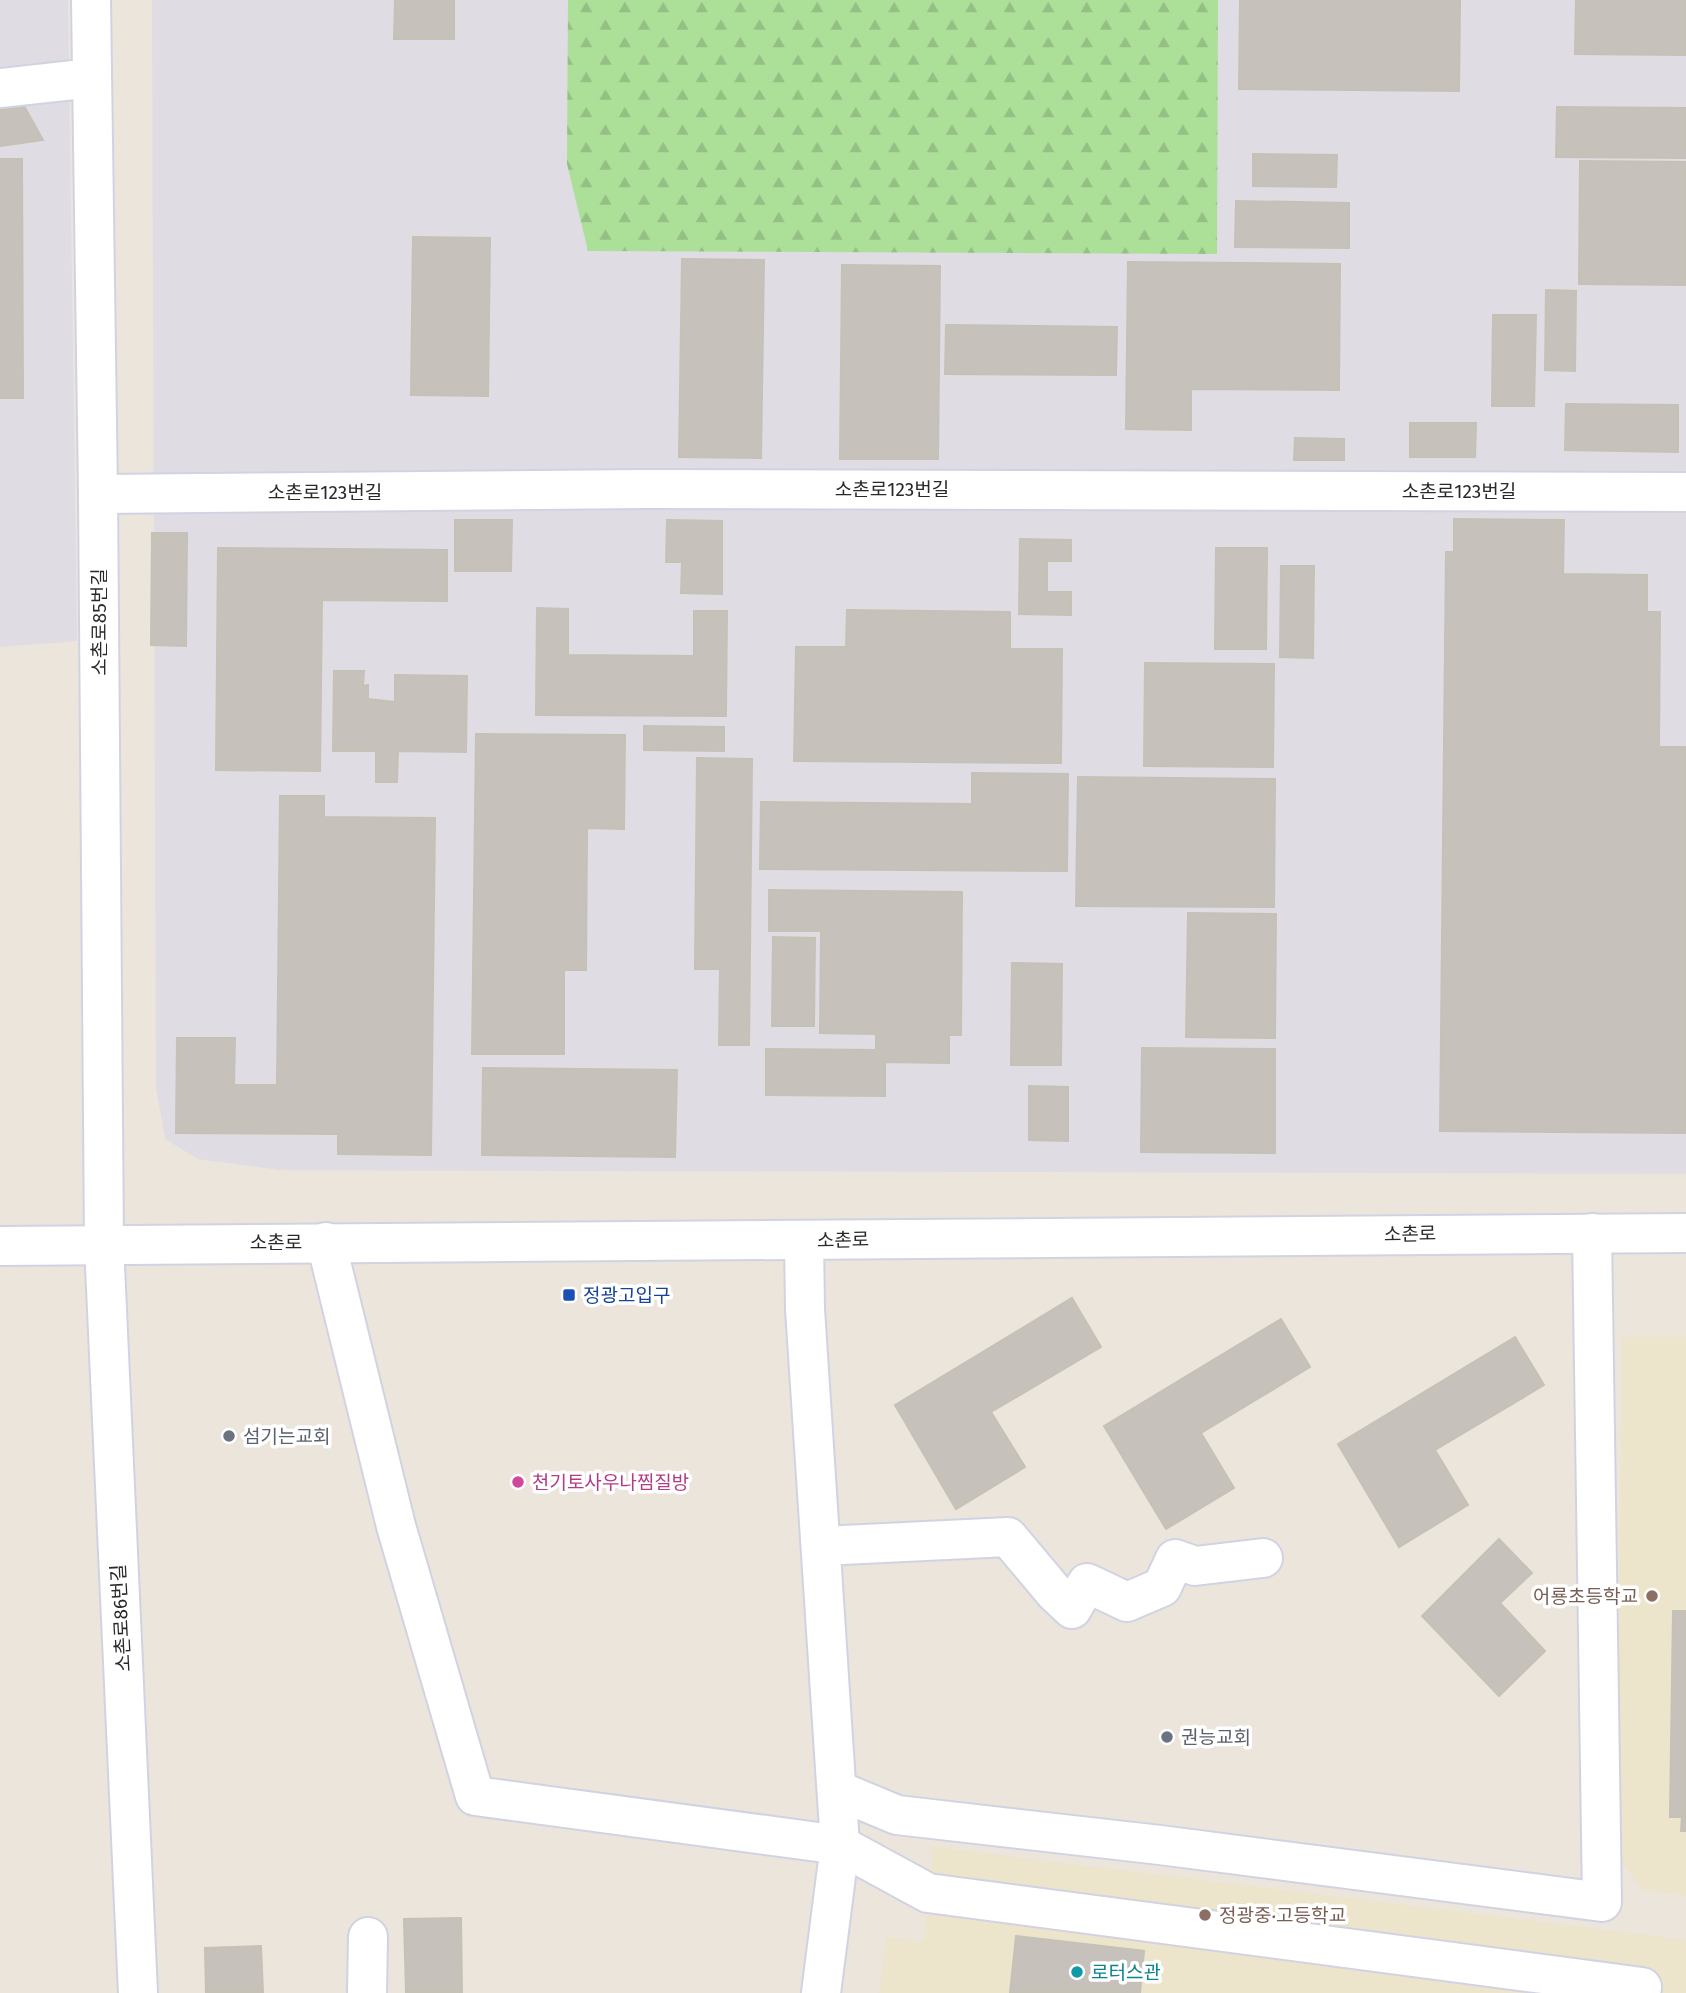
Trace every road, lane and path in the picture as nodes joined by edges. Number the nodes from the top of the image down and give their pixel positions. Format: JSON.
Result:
{"nodes":[{"id":1,"x":91,"y":0,"type":"edge"},
{"id":2,"x":92,"y":78,"type":"junction"},
{"id":3,"x":0,"y":88,"type":"edge"},
{"id":4,"x":1686,"y":492,"type":"edge"},
{"id":5,"x":99,"y":494,"type":"junction"},
{"id":6,"x":1591,"y":1233,"type":"junction"},
{"id":7,"x":1686,"y":1233,"type":"edge"},
{"id":8,"x":804,"y":1240,"type":"junction"},
{"id":9,"x":326,"y":1242,"type":"junction"},
{"id":10,"x":104,"y":1244,"type":"junction"},
{"id":11,"x":0,"y":1246,"type":"edge"},
{"id":12,"x":821,"y":1546,"type":"junction"},
{"id":13,"x":1263,"y":1558,"type":"dead end"},
{"id":14,"x":837,"y":1790,"type":"junction"},
{"id":15,"x":840,"y":1845,"type":"junction"},
{"id":16,"x":368,"y":1937,"type":"dead end"},
{"id":17,"x":138,"y":1993,"type":"edge"},
{"id":18,"x":368,"y":1993,"type":"edge"},
{"id":19,"x":821,"y":1993,"type":"edge"},
{"id":20,"x":1641,"y":1993,"type":"edge"}],
"edges":[{"from":1,"to":2,"type":"street","name":"소촌로85번길"},
{"from":2,"to":3,"type":"street"},
{"from":2,"to":5,"type":"street","name":"소촌로85번길"},
{"from":4,"to":5,"type":"street","name":"소촌로123번길"},
{"from":5,"to":10,"type":"street","name":"소촌로85번길"},
{"from":6,"to":7,"type":"street","name":"소촌로"},
{"from":6,"to":8,"type":"street","name":"소촌로"},
{"from":6,"to":14,"type":"street"},
{"from":8,"to":9,"type":"street","name":"소촌로"},
{"from":8,"to":12,"type":"street"},
{"from":9,"to":10,"type":"street","name":"소촌로"},
{"from":9,"to":15,"type":"street"},
{"from":10,"to":11,"type":"street","name":"소촌로"},
{"from":10,"to":17,"type":"street","name":"소촌로86번길"},
{"from":12,"to":13,"type":"street"},
{"from":12,"to":14,"type":"street"},
{"from":14,"to":15,"type":"street"},
{"from":15,"to":19,"type":"street"},
{"from":15,"to":20,"type":"street"},
{"from":16,"to":18,"type":"street"}]}
